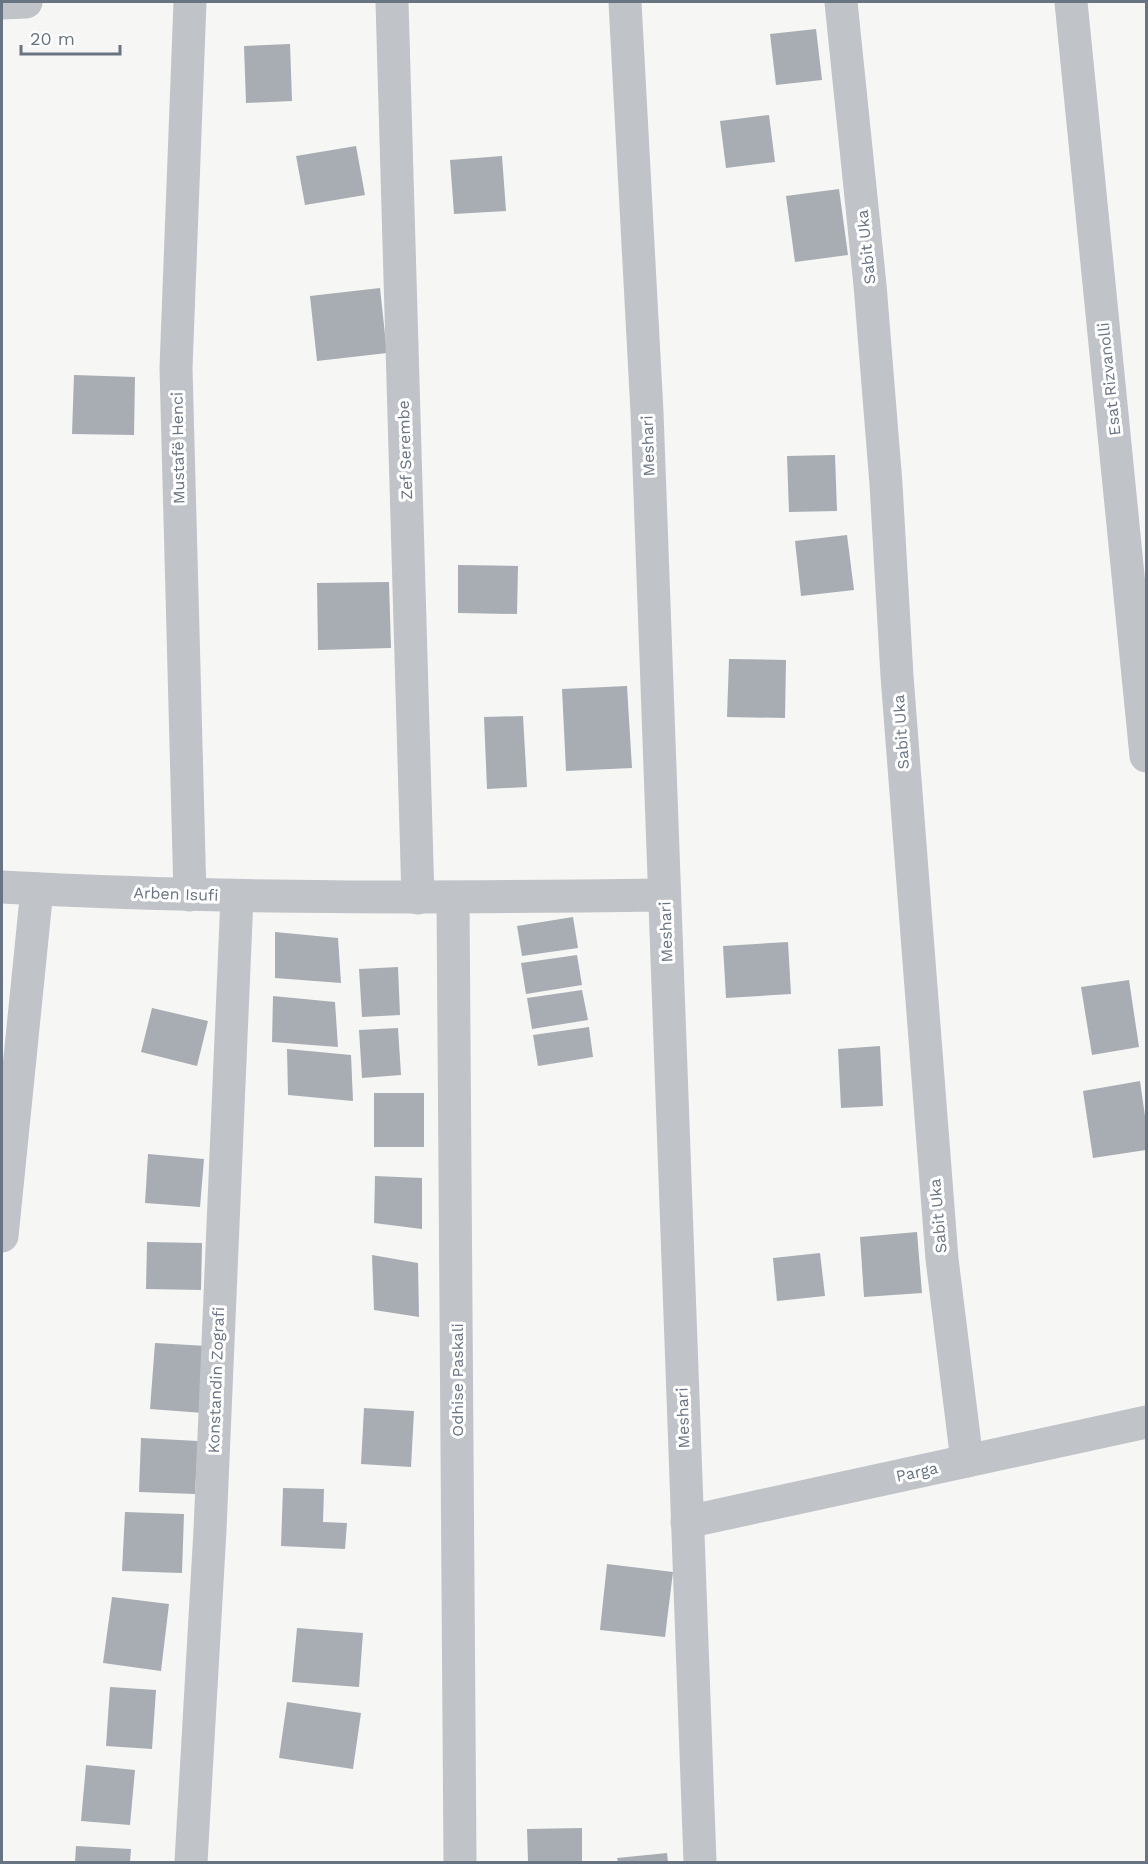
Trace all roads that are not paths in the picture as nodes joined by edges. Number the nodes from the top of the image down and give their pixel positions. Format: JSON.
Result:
{"nodes":[{"id":1,"x":26,"y":2,"type":"edge"},
{"id":2,"x":190,"y":2,"type":"edge"},
{"id":3,"x":392,"y":2,"type":"edge"},
{"id":4,"x":625,"y":2,"type":"edge"},
{"id":5,"x":841,"y":2,"type":"edge"},
{"id":6,"x":1071,"y":2,"type":"edge"},
{"id":7,"x":2,"y":3,"type":"edge"},
{"id":8,"x":1146,"y":756,"type":"edge"},
{"id":9,"x":2,"y":887,"type":"edge"},
{"id":10,"x":37,"y":889,"type":"junction"},
{"id":11,"x":190,"y":895,"type":"junction"},
{"id":12,"x":664,"y":895,"type":"junction"},
{"id":13,"x":237,"y":897,"type":"junction"},
{"id":14,"x":418,"y":898,"type":"junction"},
{"id":15,"x":453,"y":898,"type":"junction"},
{"id":16,"x":2,"y":1236,"type":"edge"},
{"id":17,"x":1146,"y":1422,"type":"edge"},
{"id":18,"x":967,"y":1461,"type":"junction"},
{"id":19,"x":687,"y":1522,"type":"junction"},
{"id":20,"x":190,"y":1863,"type":"edge"},
{"id":21,"x":460,"y":1863,"type":"edge"},
{"id":22,"x":700,"y":1863,"type":"edge"}],
"edges":[{"from":1,"to":7,"type":"street"},
{"from":2,"to":11,"type":"street","name":"Mustafë Henci"},
{"from":3,"to":14,"type":"street","name":"Zef Serembe"},
{"from":4,"to":12,"type":"street","name":"Meshari"},
{"from":5,"to":18,"type":"street","name":"Sabit Uka"},
{"from":6,"to":8,"type":"street","name":"Esat Rizvanolli"},
{"from":9,"to":10,"type":"street","name":"Arben Isufi"},
{"from":10,"to":11,"type":"street","name":"Arben Isufi"},
{"from":10,"to":16,"type":"street"},
{"from":11,"to":13,"type":"street","name":"Arben Isufi"},
{"from":12,"to":15,"type":"street","name":"Arben Isufi"},
{"from":12,"to":19,"type":"street","name":"Meshari"},
{"from":13,"to":14,"type":"street","name":"Arben Isufi"},
{"from":13,"to":20,"type":"street","name":"Konstandin Zografi"},
{"from":14,"to":15,"type":"street","name":"Arben Isufi"},
{"from":15,"to":21,"type":"street","name":"Odhise Paskali"},
{"from":17,"to":18,"type":"street","name":"Parga"},
{"from":18,"to":19,"type":"street","name":"Parga"},
{"from":19,"to":22,"type":"street","name":"Meshari"}]}
